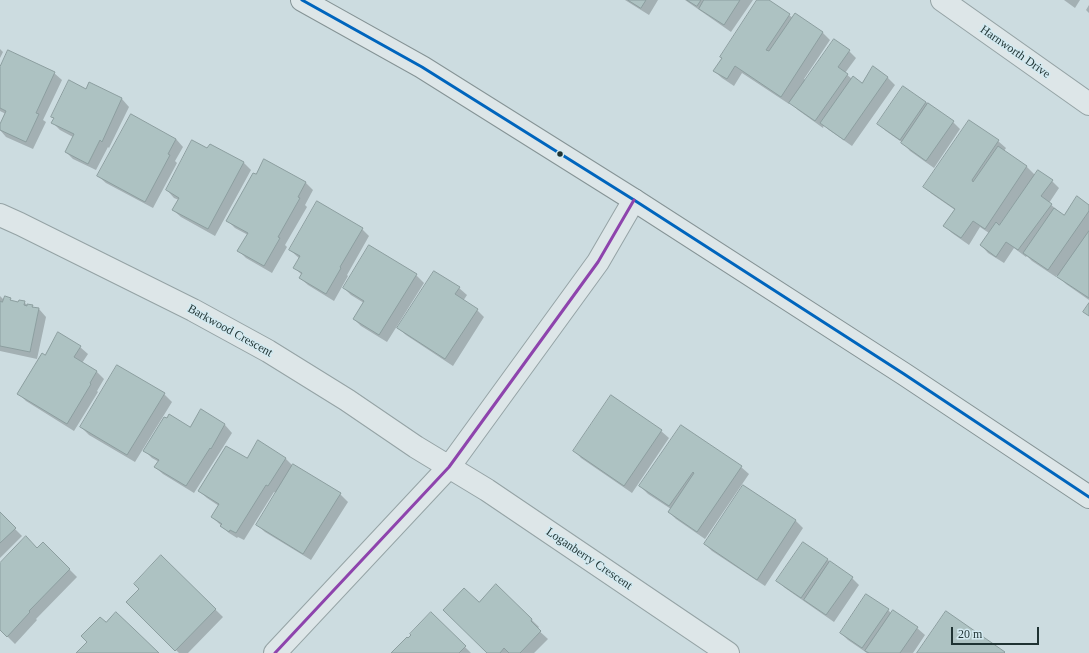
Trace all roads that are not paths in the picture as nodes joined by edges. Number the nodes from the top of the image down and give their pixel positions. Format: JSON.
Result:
{"nodes":[{"id":1,"x":302,"y":0,"type":"edge"},
{"id":2,"x":942,"y":0,"type":"edge"},
{"id":3,"x":1089,"y":104,"type":"edge"},
{"id":4,"x":634,"y":200,"type":"junction"},
{"id":5,"x":0,"y":215,"type":"edge"},
{"id":6,"x":449,"y":467,"type":"junction"},
{"id":7,"x":1089,"y":497,"type":"edge"},
{"id":8,"x":276,"y":653,"type":"edge"},
{"id":9,"x":728,"y":653,"type":"edge"}],
"edges":[{"from":1,"to":4,"type":"street"},
{"from":2,"to":3,"type":"street","name":"Harnworth Drive"},
{"from":4,"to":6,"type":"street"},
{"from":4,"to":7,"type":"street"},
{"from":5,"to":6,"type":"street","name":"Barkwood Crescent"},
{"from":6,"to":8,"type":"street"},
{"from":6,"to":9,"type":"street","name":"Loganberry Crescent"}]}
